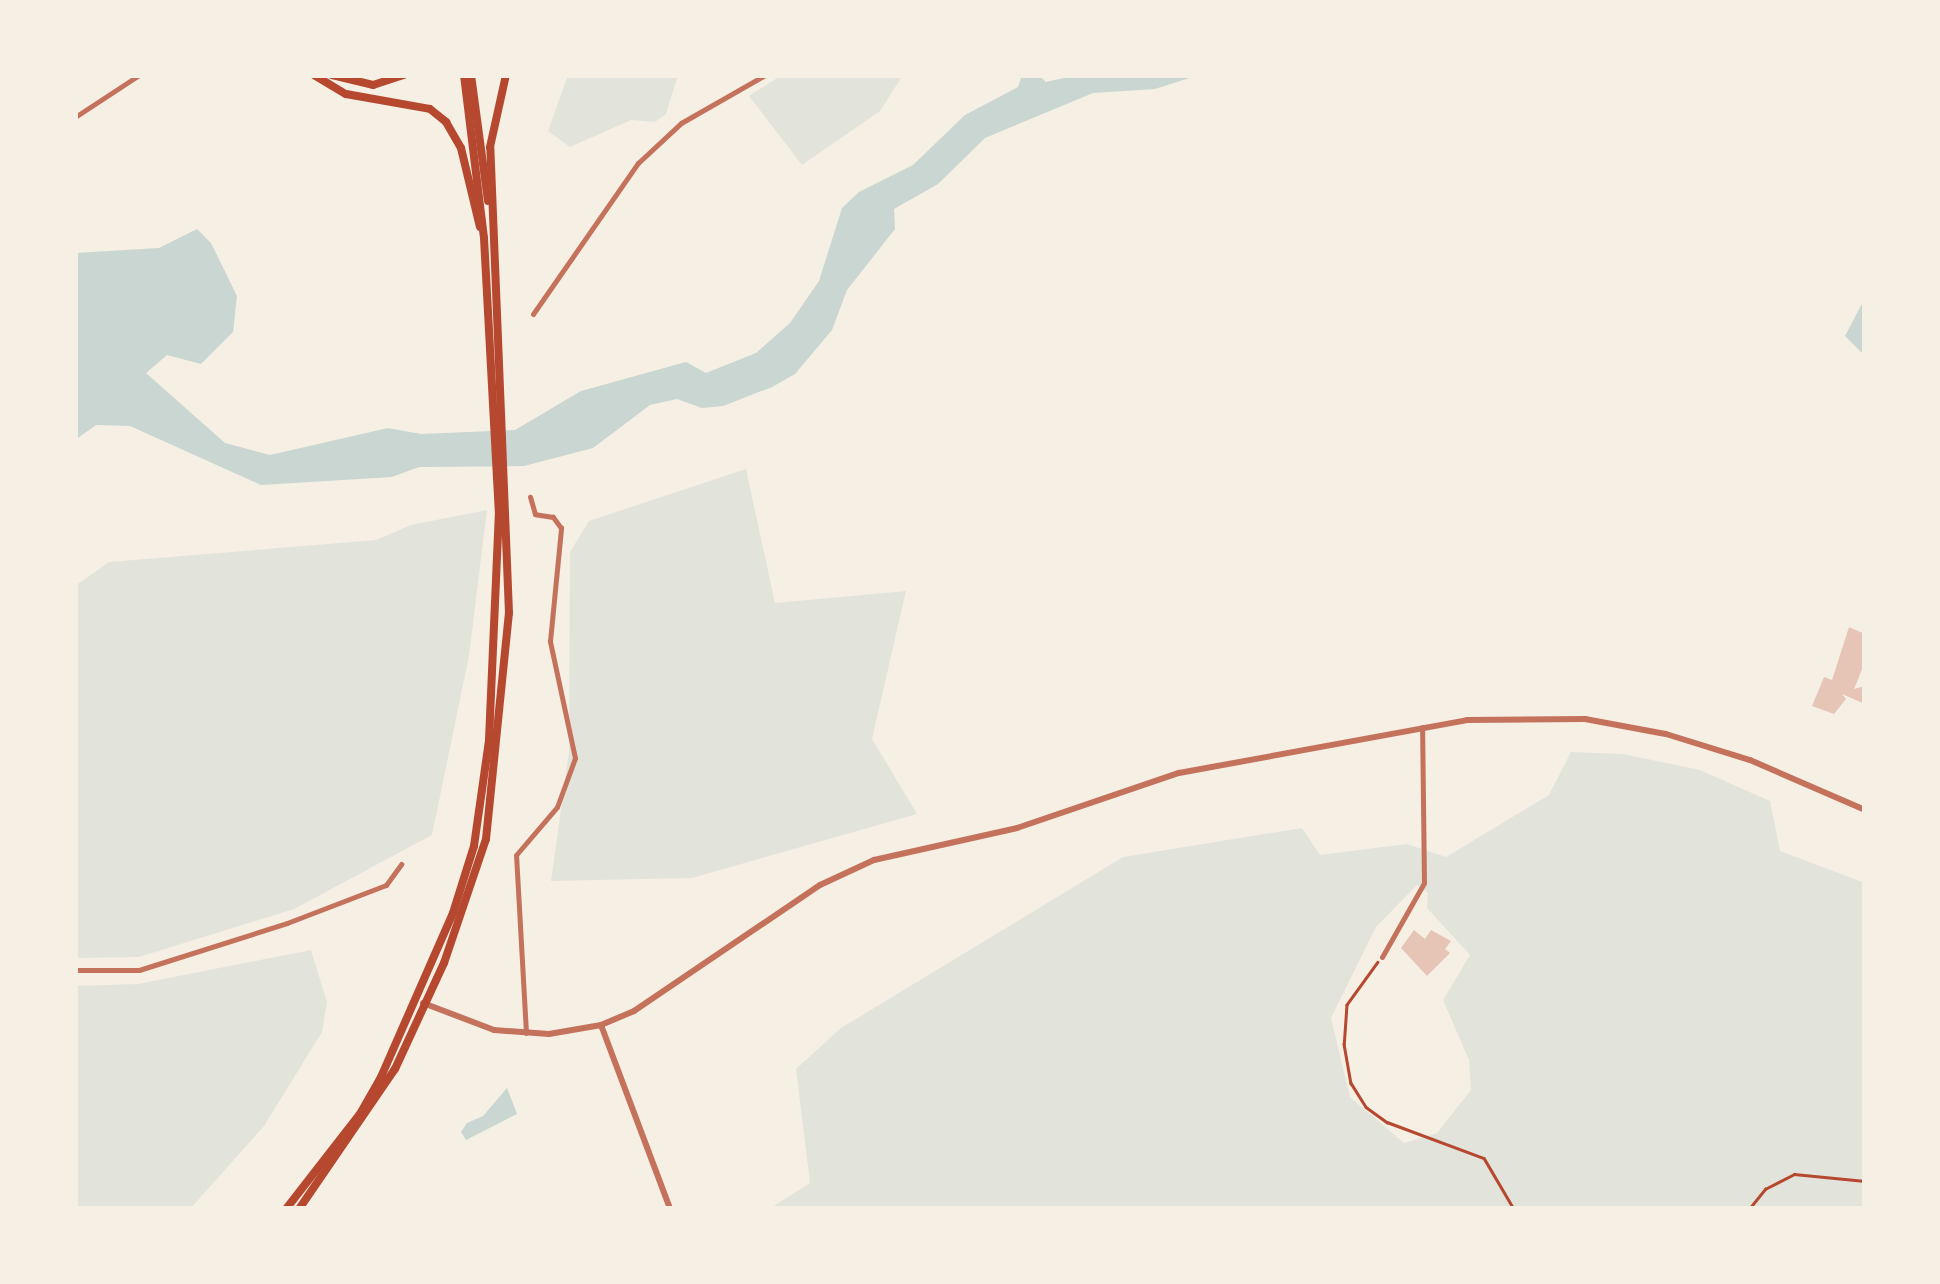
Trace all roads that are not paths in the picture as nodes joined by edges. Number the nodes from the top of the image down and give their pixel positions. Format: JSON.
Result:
{"nodes":[{"id":1,"x":140,"y":75,"type":"edge"},
{"id":2,"x":314,"y":75,"type":"edge"},
{"id":3,"x":332,"y":75,"type":"edge"},
{"id":4,"x":404,"y":75,"type":"edge"},
{"id":5,"x":467,"y":75,"type":"edge"},
{"id":6,"x":506,"y":75,"type":"edge"},
{"id":7,"x":765,"y":75,"type":"edge"},
{"id":8,"x":75,"y":118,"type":"edge"},
{"id":9,"x":489,"y":236,"type":"junction"},
{"id":10,"x":533,"y":314,"type":"dead end"},
{"id":11,"x":530,"y":497,"type":"dead end"},
{"id":12,"x":1422,"y":727,"type":"junction"},
{"id":13,"x":1865,"y":810,"type":"edge"},
{"id":14,"x":400,"y":864,"type":"dead end"},
{"id":15,"x":1382,"y":958,"type":"road end"},
{"id":16,"x":75,"y":970,"type":"edge"},
{"id":17,"x":422,"y":1003,"type":"junction"},
{"id":18,"x":601,"y":1025,"type":"junction"},
{"id":19,"x":526,"y":1033,"type":"junction"},
{"id":20,"x":286,"y":1209,"type":"edge"},
{"id":21,"x":299,"y":1209,"type":"edge"},
{"id":22,"x":670,"y":1209,"type":"edge"}],
"edges":[{"from":1,"to":8,"type":"street"},
{"from":2,"to":9,"type":"main road"},
{"from":3,"to":4,"type":"main road"},
{"from":5,"to":9,"type":"main road"},
{"from":6,"to":9,"type":"main road"},
{"from":7,"to":10,"type":"street"},
{"from":9,"to":17,"type":"main road"},
{"from":9,"to":17,"type":"main road"},
{"from":11,"to":19,"type":"street"},
{"from":12,"to":13,"type":"street"},
{"from":12,"to":15,"type":"street"},
{"from":12,"to":18,"type":"street"},
{"from":14,"to":16,"type":"street"},
{"from":17,"to":19,"type":"street"},
{"from":17,"to":20,"type":"main road"},
{"from":17,"to":21,"type":"main road"},
{"from":18,"to":19,"type":"street"},
{"from":18,"to":22,"type":"street"}]}
